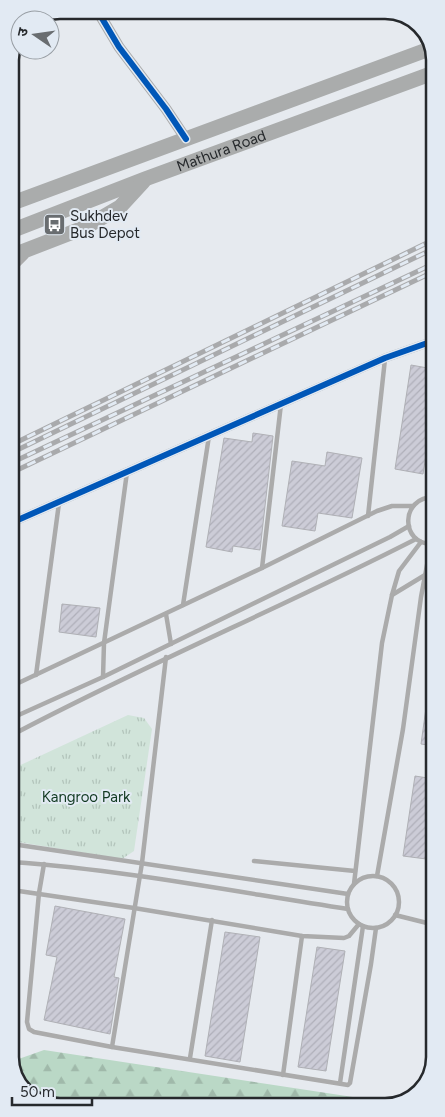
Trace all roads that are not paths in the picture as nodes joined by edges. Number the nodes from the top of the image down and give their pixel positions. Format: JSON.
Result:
{"nodes":[{"id":1,"x":102,"y":19,"type":"edge"},
{"id":2,"x":425,"y":51,"type":"edge"},
{"id":3,"x":426,"y":75,"type":"edge"},
{"id":4,"x":186,"y":139,"type":"junction"},
{"id":5,"x":145,"y":179,"type":"junction"},
{"id":6,"x":19,"y":201,"type":"edge"},
{"id":7,"x":19,"y":228,"type":"edge"},
{"id":8,"x":36,"y":247,"type":"junction"},
{"id":9,"x":19,"y":253,"type":"edge"},
{"id":10,"x":19,"y":264,"type":"edge"},
{"id":11,"x":426,"y":343,"type":"edge"},
{"id":12,"x":385,"y":358,"type":"junction"},
{"id":13,"x":281,"y":404,"type":"junction"},
{"id":14,"x":208,"y":436,"type":"junction"},
{"id":15,"x":127,"y":472,"type":"junction"},
{"id":16,"x":426,"y":498,"type":"edge"},
{"id":17,"x":59,"y":502,"type":"junction"},
{"id":18,"x":413,"y":506,"type":"junction"},
{"id":19,"x":368,"y":516,"type":"junction"},
{"id":20,"x":19,"y":520,"type":"edge"},
{"id":21,"x":409,"y":526,"type":"junction"},
{"id":22,"x":416,"y":539,"type":"junction"},
{"id":23,"x":421,"y":542,"type":"junction"},
{"id":24,"x":426,"y":543,"type":"edge"},
{"id":25,"x":262,"y":568,"type":"junction"},
{"id":26,"x":426,"y":571,"type":"edge"},
{"id":27,"x":425,"y":575,"type":"junction"},
{"id":28,"x":392,"y":595,"type":"junction"},
{"id":29,"x":183,"y":605,"type":"junction"},
{"id":30,"x":166,"y":614,"type":"junction"},
{"id":31,"x":104,"y":643,"type":"junction"},
{"id":32,"x":171,"y":644,"type":"junction"},
{"id":33,"x":166,"y":657,"type":"junction"},
{"id":34,"x":36,"y":675,"type":"junction"},
{"id":35,"x":102,"y":677,"type":"junction"},
{"id":36,"x":19,"y":683,"type":"edge"},
{"id":37,"x":19,"y":715,"type":"edge"},
{"id":38,"x":19,"y":731,"type":"edge"},
{"id":39,"x":19,"y":845,"type":"edge"},
{"id":40,"x":254,"y":861,"type":"dead end"},
{"id":41,"x":19,"y":862,"type":"edge"},
{"id":42,"x":142,"y":863,"type":"junction"},
{"id":43,"x":44,"y":864,"type":"junction"},
{"id":44,"x":355,"y":871,"type":"junction"},
{"id":45,"x":377,"y":876,"type":"junction"},
{"id":46,"x":140,"y":877,"type":"junction"},
{"id":47,"x":354,"y":884,"type":"junction"},
{"id":48,"x":19,"y":891,"type":"edge"},
{"id":49,"x":39,"y":893,"type":"junction"},
{"id":50,"x":348,"y":894,"type":"junction"},
{"id":51,"x":134,"y":908,"type":"junction"},
{"id":52,"x":348,"y":909,"type":"junction"},
{"id":53,"x":395,"y":915,"type":"junction"},
{"id":54,"x":212,"y":920,"type":"junction"},
{"id":55,"x":426,"y":924,"type":"edge"},
{"id":56,"x":361,"y":925,"type":"junction"},
{"id":57,"x":376,"y":928,"type":"junction"},
{"id":58,"x":302,"y":936,"type":"junction"},
{"id":59,"x":112,"y":1047,"type":"junction"},
{"id":60,"x":190,"y":1058,"type":"junction"},
{"id":61,"x":283,"y":1075,"type":"junction"},
{"id":62,"x":340,"y":1083,"type":"junction"}],
"edges":[{"from":1,"to":4,"type":"street"},
{"from":2,"to":4,"type":"highway","name":"Mathura Road"},
{"from":3,"to":5,"type":"highway","name":"Mathura Road"},
{"from":4,"to":6,"type":"highway","name":"Mathura Road"},
{"from":5,"to":7,"type":"highway","name":"Mathura Road"},
{"from":5,"to":8,"type":"highway"},
{"from":8,"to":9,"type":"highway"},
{"from":8,"to":10,"type":"lane"},
{"from":11,"to":12,"type":"street"},
{"from":12,"to":13,"type":"street"},
{"from":12,"to":19,"type":"lane"},
{"from":13,"to":14,"type":"street"},
{"from":13,"to":25,"type":"lane"},
{"from":14,"to":15,"type":"street"},
{"from":14,"to":29,"type":"lane"},
{"from":15,"to":17,"type":"street"},
{"from":15,"to":31,"type":"lane"},
{"from":16,"to":18,"type":"lane"},
{"from":17,"to":20,"type":"street"},
{"from":17,"to":34,"type":"lane"},
{"from":18,"to":19,"type":"lane"},
{"from":18,"to":21,"type":"lane"},
{"from":19,"to":25,"type":"lane"},
{"from":21,"to":22,"type":"lane"},
{"from":21,"to":32,"type":"lane"},
{"from":22,"to":23,"type":"lane"},
{"from":22,"to":33,"type":"lane"},
{"from":23,"to":24,"type":"lane"},
{"from":23,"to":28,"type":"lane"},
{"from":25,"to":29,"type":"lane"},
{"from":26,"to":27,"type":"lane"},
{"from":27,"to":28,"type":"lane"},
{"from":27,"to":45,"type":"lane"},
{"from":28,"to":44,"type":"lane"},
{"from":29,"to":30,"type":"lane"},
{"from":30,"to":31,"type":"lane"},
{"from":30,"to":32,"type":"lane"},
{"from":31,"to":34,"type":"lane"},
{"from":31,"to":35,"type":"lane"},
{"from":32,"to":35,"type":"lane"},
{"from":33,"to":38,"type":"lane"},
{"from":33,"to":42,"type":"lane"},
{"from":34,"to":36,"type":"lane"},
{"from":35,"to":37,"type":"lane"},
{"from":39,"to":42,"type":"lane"},
{"from":40,"to":44,"type":"lane"},
{"from":41,"to":43,"type":"lane"},
{"from":42,"to":46,"type":"lane"},
{"from":42,"to":50,"type":"lane"},
{"from":43,"to":46,"type":"lane"},
{"from":43,"to":49,"type":"lane"},
{"from":44,"to":47,"type":"lane"},
{"from":45,"to":47,"type":"lane"},
{"from":45,"to":53,"type":"lane"},
{"from":46,"to":51,"type":"lane"},
{"from":46,"to":52,"type":"lane"},
{"from":47,"to":50,"type":"lane"},
{"from":48,"to":49,"type":"lane"},
{"from":49,"to":51,"type":"lane"},
{"from":49,"to":59,"type":"lane"},
{"from":50,"to":52,"type":"lane"},
{"from":51,"to":54,"type":"lane"},
{"from":51,"to":59,"type":"lane"},
{"from":52,"to":56,"type":"lane"},
{"from":53,"to":55,"type":"lane"},
{"from":53,"to":57,"type":"lane"},
{"from":54,"to":58,"type":"lane"},
{"from":54,"to":60,"type":"lane"},
{"from":56,"to":57,"type":"lane"},
{"from":56,"to":58,"type":"lane"},
{"from":56,"to":62,"type":"lane"},
{"from":57,"to":62,"type":"lane"},
{"from":58,"to":61,"type":"lane"},
{"from":59,"to":60,"type":"lane"},
{"from":60,"to":61,"type":"lane"},
{"from":61,"to":62,"type":"lane"}]}
